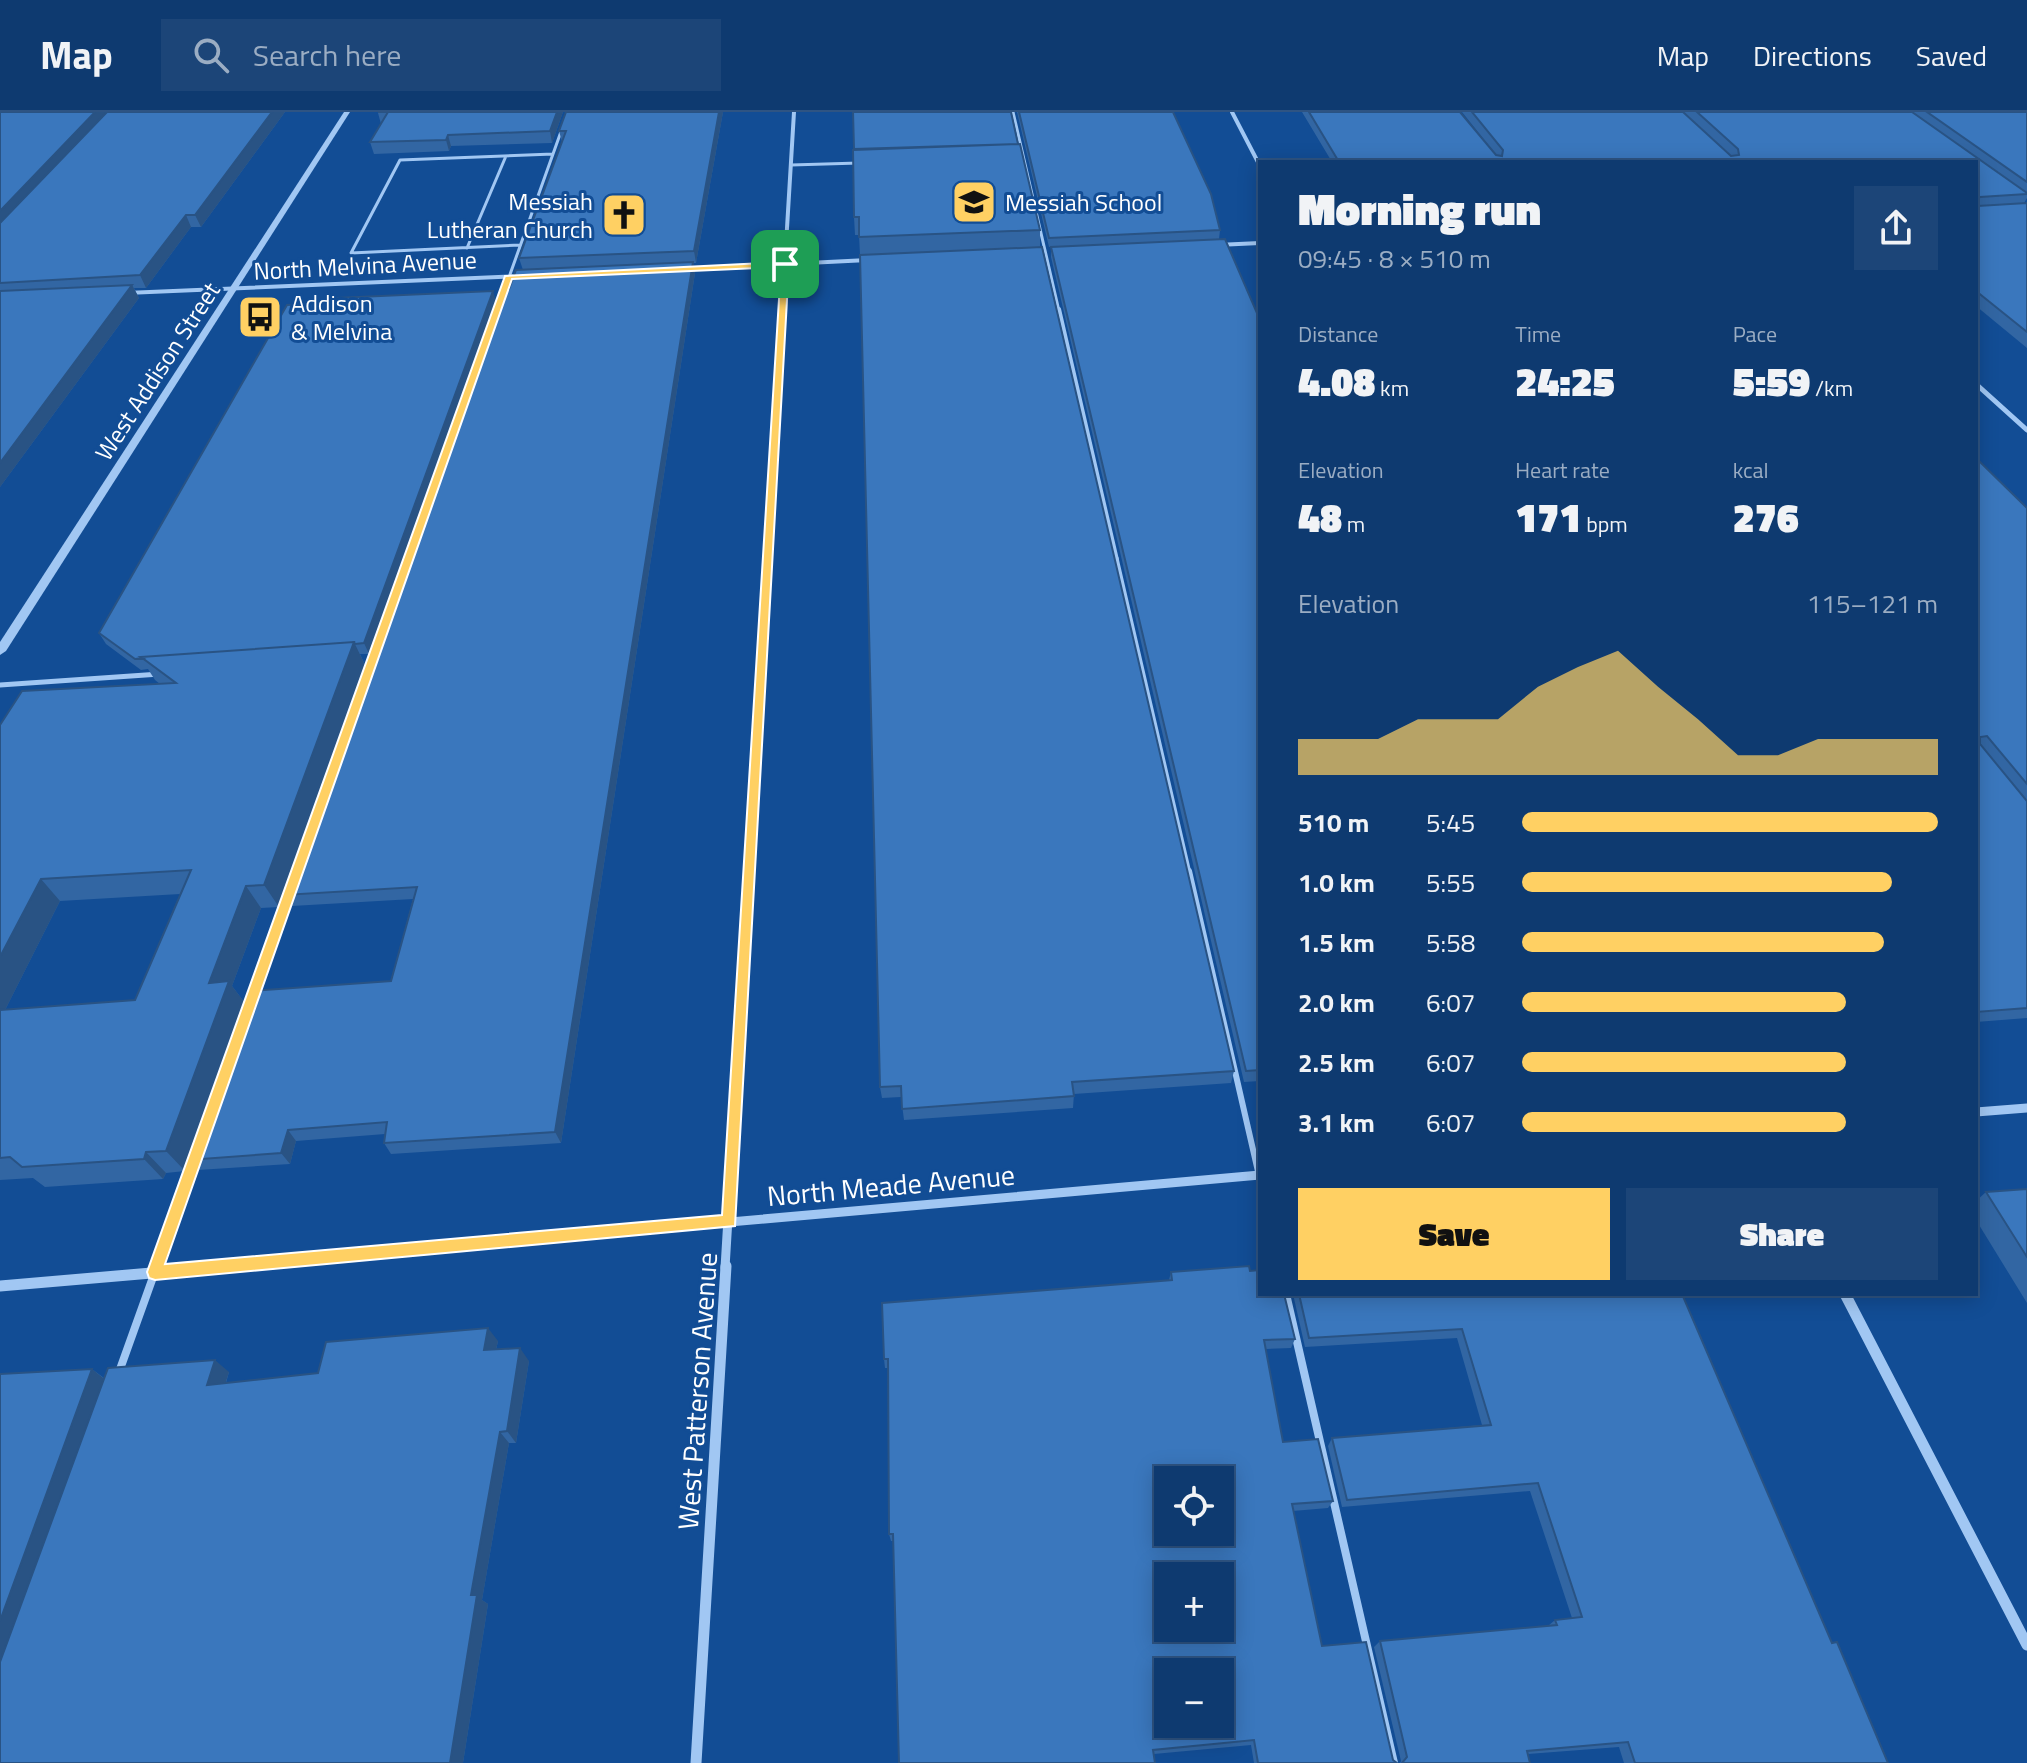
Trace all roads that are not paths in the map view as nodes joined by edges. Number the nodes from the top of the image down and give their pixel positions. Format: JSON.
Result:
{"nodes":[{"id":1,"x":347,"y":112,"type":"edge"},
{"id":2,"x":568,"y":112,"type":"edge"},
{"id":3,"x":794,"y":112,"type":"edge"},
{"id":4,"x":1013,"y":112,"type":"edge"},
{"id":5,"x":1232,"y":112,"type":"edge"},
{"id":6,"x":553,"y":154,"type":"junction"},
{"id":7,"x":506,"y":156,"type":"junction"},
{"id":8,"x":1258,"y":162,"type":"edge"},
{"id":9,"x":869,"y":163,"type":"edge"},
{"id":10,"x":791,"y":165,"type":"junction"},
{"id":11,"x":1258,"y":243,"type":"edge"},
{"id":12,"x":520,"y":245,"type":"junction"},
{"id":13,"x":1214,"y":245,"type":"edge"},
{"id":14,"x":467,"y":248,"type":"junction"},
{"id":15,"x":1061,"y":252,"type":"edge"},
{"id":16,"x":1031,"y":253,"type":"edge"},
{"id":17,"x":1046,"y":253,"type":"junction"},
{"id":18,"x":877,"y":260,"type":"edge"},
{"id":19,"x":785,"y":264,"type":"junction"},
{"id":20,"x":678,"y":269,"type":"edge"},
{"id":21,"x":509,"y":276,"type":"junction"},
{"id":22,"x":524,"y":276,"type":"edge"},
{"id":23,"x":234,"y":288,"type":"junction"},
{"id":24,"x":124,"y":293,"type":"edge"},
{"id":25,"x":499,"y":306,"type":"edge"},
{"id":26,"x":1978,"y":386,"type":"edge"},
{"id":27,"x":2027,"y":430,"type":"edge"},
{"id":28,"x":0,"y":651,"type":"edge"},
{"id":29,"x":171,"y":673,"type":"edge"},
{"id":30,"x":0,"y":685,"type":"edge"},
{"id":31,"x":293,"y":883,"type":"edge"},
{"id":32,"x":250,"y":1003,"type":"edge"},
{"id":33,"x":2027,"y":1108,"type":"edge"},
{"id":34,"x":1978,"y":1112,"type":"edge"},
{"id":35,"x":197,"y":1153,"type":"edge"},
{"id":36,"x":1258,"y":1168,"type":"edge"},
{"id":37,"x":1258,"y":1177,"type":"edge"},
{"id":38,"x":729,"y":1222,"type":"junction"},
{"id":39,"x":155,"y":1272,"type":"junction"},
{"id":40,"x":0,"y":1286,"type":"edge"},
{"id":41,"x":1286,"y":1296,"type":"edge"},
{"id":42,"x":1846,"y":1296,"type":"edge"},
{"id":43,"x":117,"y":1377,"type":"edge"},
{"id":44,"x":2027,"y":1645,"type":"edge"},
{"id":45,"x":696,"y":1763,"type":"edge"},
{"id":46,"x":1394,"y":1763,"type":"edge"}],
"edges":[{"from":1,"to":23,"type":"street","name":"West Addison Street"},
{"from":2,"to":6,"type":"lane"},
{"from":3,"to":10,"type":"street","name":"West Patterson Avenue"},
{"from":4,"to":17,"type":"lane"},
{"from":5,"to":8,"type":"street"},
{"from":6,"to":7,"type":"lane"},
{"from":6,"to":12,"type":"lane"},
{"from":7,"to":14,"type":"lane"},
{"from":7,"to":14,"type":"lane"},
{"from":9,"to":10,"type":"lane"},
{"from":10,"to":19,"type":"street","name":"West Patterson Avenue"},
{"from":11,"to":13,"type":"street"},
{"from":12,"to":14,"type":"lane"},
{"from":12,"to":21,"type":"lane"},
{"from":15,"to":17,"type":"street"},
{"from":16,"to":17,"type":"street"},
{"from":17,"to":36,"type":"lane"},
{"from":18,"to":19,"type":"street"},
{"from":19,"to":20,"type":"street"},
{"from":19,"to":38,"type":"street","name":"West Patterson Avenue"},
{"from":21,"to":22,"type":"street","name":"North Melvina Avenue"},
{"from":21,"to":23,"type":"street","name":"North Melvina Avenue"},
{"from":21,"to":25,"type":"lane"},
{"from":23,"to":24,"type":"street","name":"North Melvina Avenue"},
{"from":23,"to":28,"type":"street","name":"West Addison Street"},
{"from":26,"to":27,"type":"street"},
{"from":29,"to":30,"type":"lane"},
{"from":31,"to":32,"type":"lane"},
{"from":33,"to":34,"type":"street"},
{"from":35,"to":39,"type":"lane"},
{"from":37,"to":38,"type":"street","name":"North Meade Avenue"},
{"from":38,"to":39,"type":"street","name":"North Meade Avenue"},
{"from":38,"to":45,"type":"street","name":"West Patterson Avenue"},
{"from":39,"to":40,"type":"street","name":"North Meade Avenue"},
{"from":39,"to":43,"type":"lane"},
{"from":41,"to":46,"type":"lane"},
{"from":42,"to":44,"type":"street"}]}
